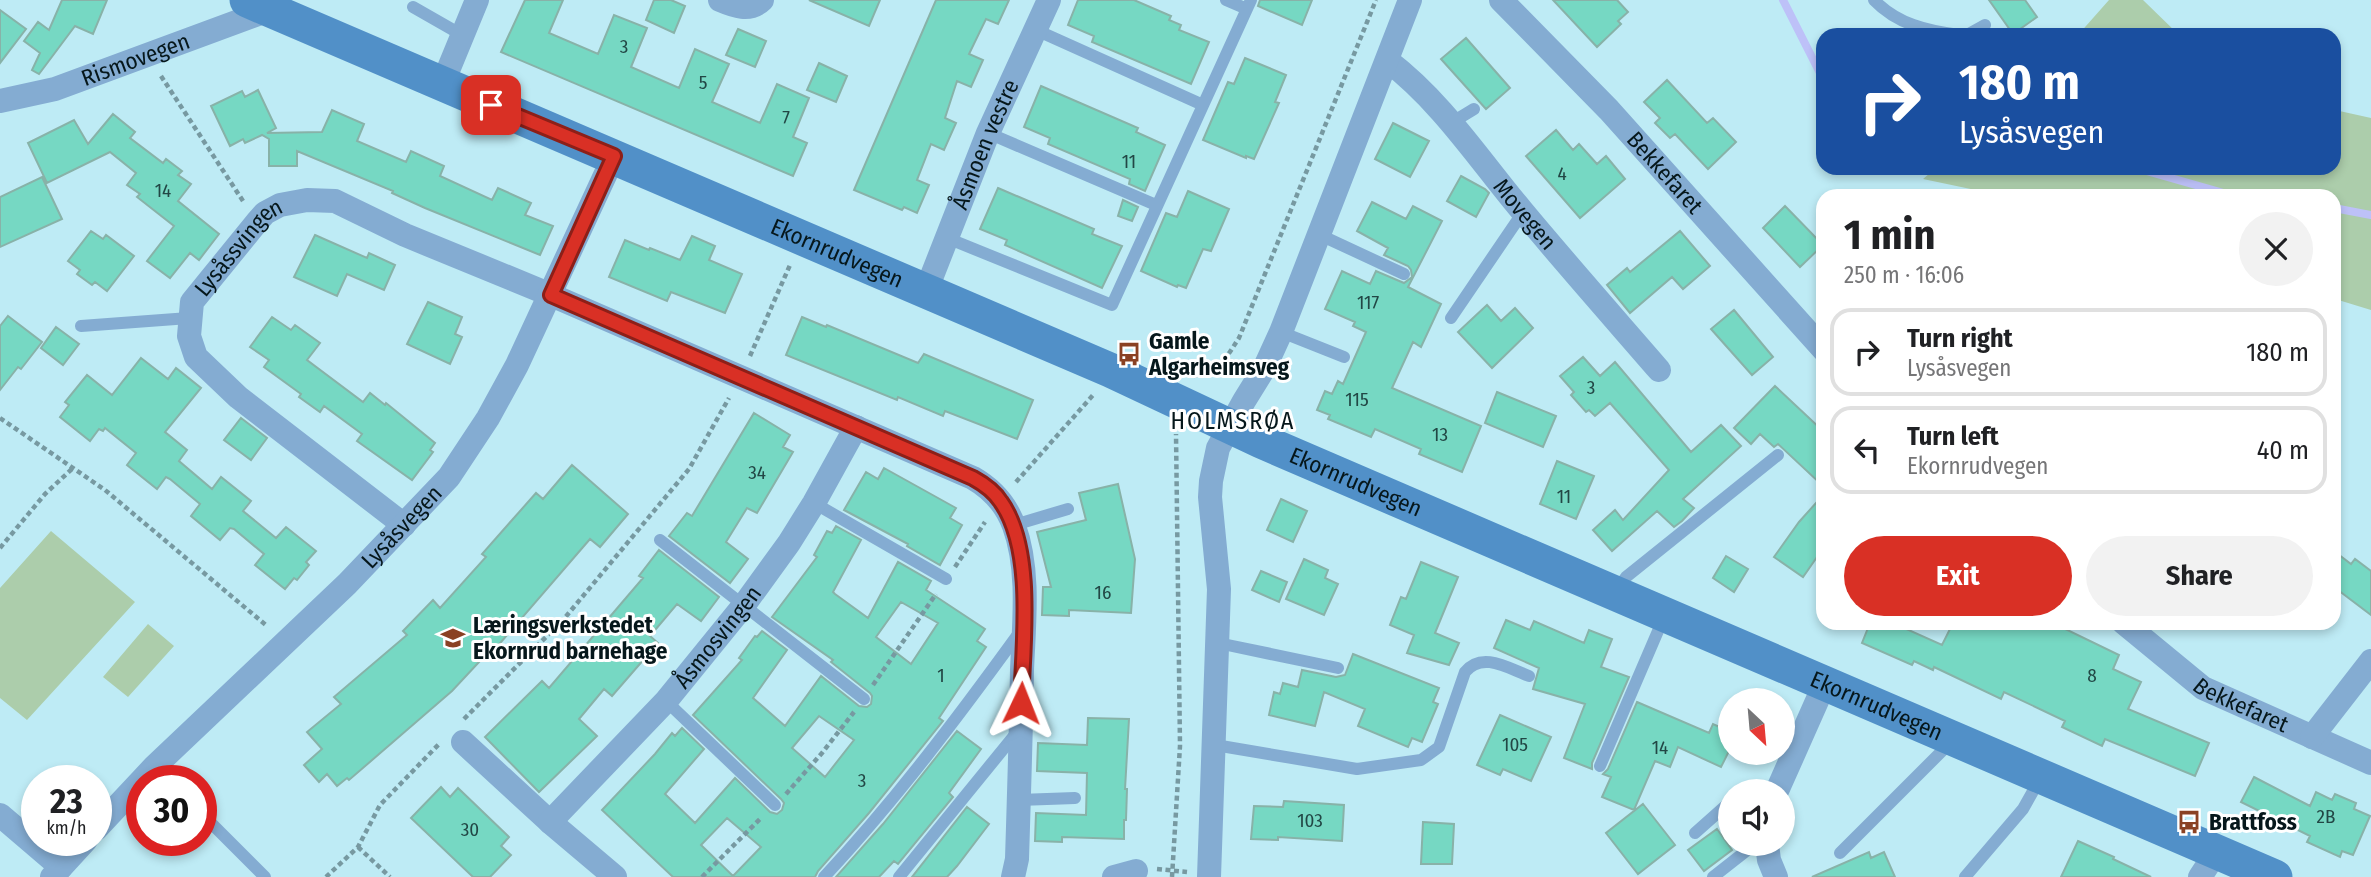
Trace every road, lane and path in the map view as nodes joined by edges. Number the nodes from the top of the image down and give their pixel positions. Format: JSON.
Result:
{"nodes":[{"id":1,"x":477,"y":0,"type":"edge"},
{"id":2,"x":719,"y":0,"type":"edge"},
{"id":3,"x":762,"y":0,"type":"edge"},
{"id":4,"x":1049,"y":0,"type":"edge"},
{"id":5,"x":1226,"y":0,"type":"edge"},
{"id":6,"x":1376,"y":0,"type":"edge"},
{"id":7,"x":1410,"y":0,"type":"edge"},
{"id":8,"x":1501,"y":0,"type":"edge"},
{"id":9,"x":1874,"y":0,"type":"edge"},
{"id":10,"x":258,"y":5,"type":"edge"},
{"id":11,"x":1249,"y":5,"type":"edge"},
{"id":12,"x":412,"y":7,"type":"dead end"},
{"id":13,"x":1985,"y":25,"type":"dead end"},
{"id":14,"x":1918,"y":28,"type":"edge"},
{"id":15,"x":1980,"y":28,"type":"edge"},
{"id":16,"x":1036,"y":30,"type":"junction"},
{"id":17,"x":463,"y":35,"type":"junction"},
{"id":18,"x":147,"y":56,"type":"junction"},
{"id":19,"x":1388,"y":61,"type":"junction"},
{"id":20,"x":442,"y":85,"type":"junction"},
{"id":21,"x":0,"y":101,"type":"edge"},
{"id":22,"x":1203,"y":105,"type":"junction"},
{"id":23,"x":1474,"y":108,"type":"dead end"},
{"id":24,"x":1451,"y":123,"type":"junction"},
{"id":25,"x":988,"y":133,"type":"junction"},
{"id":26,"x":614,"y":156,"type":"junction"},
{"id":27,"x":1156,"y":205,"type":"junction"},
{"id":28,"x":1523,"y":212,"type":"junction"},
{"id":29,"x":257,"y":222,"type":"junction"},
{"id":30,"x":1320,"y":235,"type":"junction"},
{"id":31,"x":803,"y":237,"type":"junction"},
{"id":32,"x":947,"y":238,"type":"junction"},
{"id":33,"x":1404,"y":274,"type":"dead end"},
{"id":34,"x":926,"y":291,"type":"junction"},
{"id":35,"x":551,"y":295,"type":"junction"},
{"id":36,"x":189,"y":318,"type":"junction"},
{"id":37,"x":1451,"y":318,"type":"dead end"},
{"id":38,"x":81,"y":326,"type":"dead end"},
{"id":39,"x":1281,"y":332,"type":"junction"},
{"id":40,"x":1816,"y":336,"type":"edge"},
{"id":41,"x":1344,"y":358,"type":"dead end"},
{"id":42,"x":1110,"y":370,"type":"junction"},
{"id":43,"x":1659,"y":370,"type":"dead end"},
{"id":44,"x":741,"y":377,"type":"junction"},
{"id":45,"x":1194,"y":377,"type":"dead end"},
{"id":46,"x":0,"y":418,"type":"edge"},
{"id":47,"x":1229,"y":426,"type":"junction"},
{"id":48,"x":856,"y":427,"type":"junction"},
{"id":49,"x":1175,"y":429,"type":"dead end"},
{"id":50,"x":1778,"y":455,"type":"dead end"},
{"id":51,"x":74,"y":467,"type":"junction"},
{"id":52,"x":1000,"y":500,"type":"junction"},
{"id":53,"x":814,"y":503,"type":"junction"},
{"id":54,"x":1068,"y":509,"type":"dead end"},
{"id":55,"x":404,"y":525,"type":"junction"},
{"id":56,"x":1014,"y":525,"type":"junction"},
{"id":57,"x":660,"y":540,"type":"dead end"},
{"id":58,"x":0,"y":548,"type":"edge"},
{"id":59,"x":946,"y":579,"type":"dead end"},
{"id":60,"x":1615,"y":592,"type":"junction"},
{"id":61,"x":744,"y":605,"type":"junction"},
{"id":62,"x":1666,"y":614,"type":"junction"},
{"id":63,"x":1023,"y":627,"type":"junction"},
{"id":64,"x":2133,"y":630,"type":"edge"},
{"id":65,"x":286,"y":641,"type":"junction"},
{"id":66,"x":1218,"y":643,"type":"junction"},
{"id":67,"x":2371,"y":661,"type":"edge"},
{"id":68,"x":1338,"y":668,"type":"dead end"},
{"id":69,"x":1529,"y":676,"type":"dead end"},
{"id":70,"x":1825,"y":683,"type":"junction"},
{"id":71,"x":864,"y":699,"type":"dead end"},
{"id":72,"x":666,"y":701,"type":"junction"},
{"id":73,"x":1021,"y":728,"type":"junction"},
{"id":74,"x":456,"y":734,"type":"junction"},
{"id":75,"x":2312,"y":737,"type":"junction"},
{"id":76,"x":1954,"y":739,"type":"junction"},
{"id":77,"x":1215,"y":745,"type":"junction"},
{"id":78,"x":2371,"y":763,"type":"edge"},
{"id":79,"x":169,"y":765,"type":"edge"},
{"id":80,"x":1600,"y":766,"type":"dead end"},
{"id":81,"x":2041,"y":776,"type":"junction"},
{"id":82,"x":1782,"y":779,"type":"edge"},
{"id":83,"x":1075,"y":798,"type":"dead end"},
{"id":84,"x":1019,"y":800,"type":"junction"},
{"id":85,"x":126,"y":804,"type":"edge"},
{"id":86,"x":775,"y":805,"type":"dead end"},
{"id":87,"x":1718,"y":813,"type":"edge"},
{"id":88,"x":0,"y":815,"type":"edge"},
{"id":89,"x":112,"y":815,"type":"edge"},
{"id":90,"x":550,"y":822,"type":"junction"},
{"id":91,"x":217,"y":829,"type":"edge"},
{"id":92,"x":1695,"y":833,"type":"dead end"},
{"id":93,"x":358,"y":847,"type":"junction"},
{"id":94,"x":1840,"y":853,"type":"dead end"},
{"id":95,"x":72,"y":856,"type":"edge"},
{"id":96,"x":1740,"y":856,"type":"edge"},
{"id":97,"x":1768,"y":856,"type":"edge"},
{"id":98,"x":2209,"y":864,"type":"edge"},
{"id":99,"x":1172,"y":870,"type":"junction"},
{"id":100,"x":57,"y":872,"type":"edge"},
{"id":101,"x":1125,"y":874,"type":"edge"},
{"id":102,"x":1209,"y":876,"type":"edge"},
{"id":103,"x":265,"y":877,"type":"edge"},
{"id":104,"x":326,"y":877,"type":"edge"},
{"id":105,"x":390,"y":877,"type":"edge"},
{"id":106,"x":615,"y":877,"type":"edge"},
{"id":107,"x":824,"y":877,"type":"edge"},
{"id":108,"x":899,"y":877,"type":"edge"},
{"id":109,"x":1013,"y":877,"type":"edge"},
{"id":110,"x":1172,"y":877,"type":"edge"},
{"id":111,"x":1713,"y":877,"type":"edge"},
{"id":112,"x":1776,"y":877,"type":"edge"},
{"id":113,"x":1965,"y":877,"type":"edge"},
{"id":114,"x":2275,"y":877,"type":"edge"}],
"edges":[{"from":1,"to":17,"type":"street"},
{"from":2,"to":3,"type":"street"},
{"from":4,"to":16,"type":"street","name":"Åsmoen vestre"},
{"from":5,"to":11,"type":"lane"},
{"from":6,"to":45,"type":"path"},
{"from":7,"to":19,"type":"street"},
{"from":8,"to":40,"type":"street","name":"Bekkefaret"},
{"from":9,"to":14,"type":"lane"},
{"from":10,"to":18,"type":"street","name":"Rismovegen"},
{"from":10,"to":20,"type":"main road","name":"Ekornrudvegen"},
{"from":11,"to":22,"type":"lane"},
{"from":12,"to":17,"type":"lane"},
{"from":13,"to":15,"type":"lane"},
{"from":16,"to":22,"type":"lane"},
{"from":16,"to":25,"type":"street","name":"Åsmoen vestre"},
{"from":17,"to":20,"type":"street"},
{"from":18,"to":21,"type":"street","name":"Rismovegen"},
{"from":18,"to":29,"type":"path"},
{"from":19,"to":24,"type":"street","name":"Movegen"},
{"from":19,"to":30,"type":"street"},
{"from":20,"to":26,"type":"main road","name":"Ekornrudvegen"},
{"from":22,"to":27,"type":"lane"},
{"from":23,"to":24,"type":"lane"},
{"from":24,"to":28,"type":"street","name":"Movegen"},
{"from":25,"to":27,"type":"lane"},
{"from":25,"to":32,"type":"street","name":"Åsmoen vestre"},
{"from":26,"to":31,"type":"main road","name":"Ekornrudvegen"},
{"from":26,"to":35,"type":"street","name":"Lysåsvegen"},
{"from":27,"to":32,"type":"lane"},
{"from":28,"to":37,"type":"lane"},
{"from":28,"to":43,"type":"street","name":"Movegen"},
{"from":29,"to":35,"type":"street","name":"Lysåssvingen"},
{"from":29,"to":36,"type":"street","name":"Lysåssvingen"},
{"from":30,"to":33,"type":"lane"},
{"from":30,"to":39,"type":"street"},
{"from":31,"to":34,"type":"main road","name":"Ekornrudvegen"},
{"from":31,"to":44,"type":"path"},
{"from":32,"to":34,"type":"street","name":"Åsmoen vestre"},
{"from":34,"to":42,"type":"main road","name":"Ekornrudvegen"},
{"from":35,"to":44,"type":"street"},
{"from":35,"to":55,"type":"street","name":"Lysåsvegen"},
{"from":36,"to":38,"type":"lane"},
{"from":36,"to":55,"type":"street","name":"Lysåssvingen"},
{"from":39,"to":41,"type":"lane"},
{"from":39,"to":47,"type":"street"},
{"from":42,"to":47,"type":"main road","name":"Ekornrudvegen"},
{"from":42,"to":52,"type":"path"},
{"from":44,"to":48,"type":"street"},
{"from":44,"to":74,"type":"path"},
{"from":46,"to":51,"type":"path"},
{"from":47,"to":60,"type":"main road","name":"Ekornrudvegen"},
{"from":47,"to":66,"type":"street"},
{"from":48,"to":52,"type":"street"},
{"from":48,"to":53,"type":"street","name":"Åsmosvingen"},
{"from":49,"to":99,"type":"path"},
{"from":50,"to":60,"type":"lane"},
{"from":51,"to":58,"type":"path"},
{"from":51,"to":65,"type":"path"},
{"from":52,"to":56,"type":"street"},
{"from":53,"to":59,"type":"lane"},
{"from":53,"to":61,"type":"street","name":"Åsmosvingen"},
{"from":54,"to":56,"type":"lane"},
{"from":55,"to":65,"type":"street","name":"Lysåsvegen"},
{"from":56,"to":63,"type":"street"},
{"from":57,"to":61,"type":"lane"},
{"from":60,"to":62,"type":"main road","name":"Ekornrudvegen"},
{"from":61,"to":71,"type":"lane"},
{"from":61,"to":72,"type":"street","name":"Åsmosvingen"},
{"from":62,"to":70,"type":"main road","name":"Ekornrudvegen"},
{"from":62,"to":80,"type":"lane"},
{"from":63,"to":73,"type":"street"},
{"from":63,"to":107,"type":"lane"},
{"from":64,"to":75,"type":"street","name":"Bekkefaret"},
{"from":65,"to":79,"type":"street","name":"Lysåsvegen"},
{"from":66,"to":68,"type":"lane"},
{"from":66,"to":77,"type":"street"},
{"from":67,"to":75,"type":"street"},
{"from":69,"to":77,"type":"lane"},
{"from":70,"to":76,"type":"main road","name":"Ekornrudvegen"},
{"from":70,"to":82,"type":"street"},
{"from":72,"to":86,"type":"lane"},
{"from":72,"to":90,"type":"street","name":"Åsmosvingen"},
{"from":73,"to":84,"type":"street"},
{"from":73,"to":108,"type":"lane"},
{"from":74,"to":90,"type":"street"},
{"from":74,"to":93,"type":"path"},
{"from":75,"to":78,"type":"street","name":"Bekkefaret"},
{"from":76,"to":81,"type":"main road","name":"Ekornrudvegen"},
{"from":76,"to":94,"type":"lane"},
{"from":77,"to":102,"type":"street"},
{"from":81,"to":98,"type":"main road","name":"Ekornrudvegen"},
{"from":81,"to":113,"type":"lane"},
{"from":83,"to":84,"type":"lane"},
{"from":84,"to":109,"type":"street"},
{"from":85,"to":89,"type":"street","name":"Lysåsvegen"},
{"from":87,"to":92,"type":"lane"},
{"from":88,"to":100,"type":"street"},
{"from":90,"to":106,"type":"street"},
{"from":91,"to":103,"type":"lane"},
{"from":93,"to":104,"type":"path"},
{"from":93,"to":105,"type":"path"},
{"from":95,"to":100,"type":"street"},
{"from":96,"to":111,"type":"lane"},
{"from":97,"to":112,"type":"street"},
{"from":98,"to":114,"type":"main road","name":"Ekornrudvegen"},
{"from":99,"to":101,"type":"path"},
{"from":99,"to":102,"type":"path"},
{"from":99,"to":110,"type":"path"}]}
